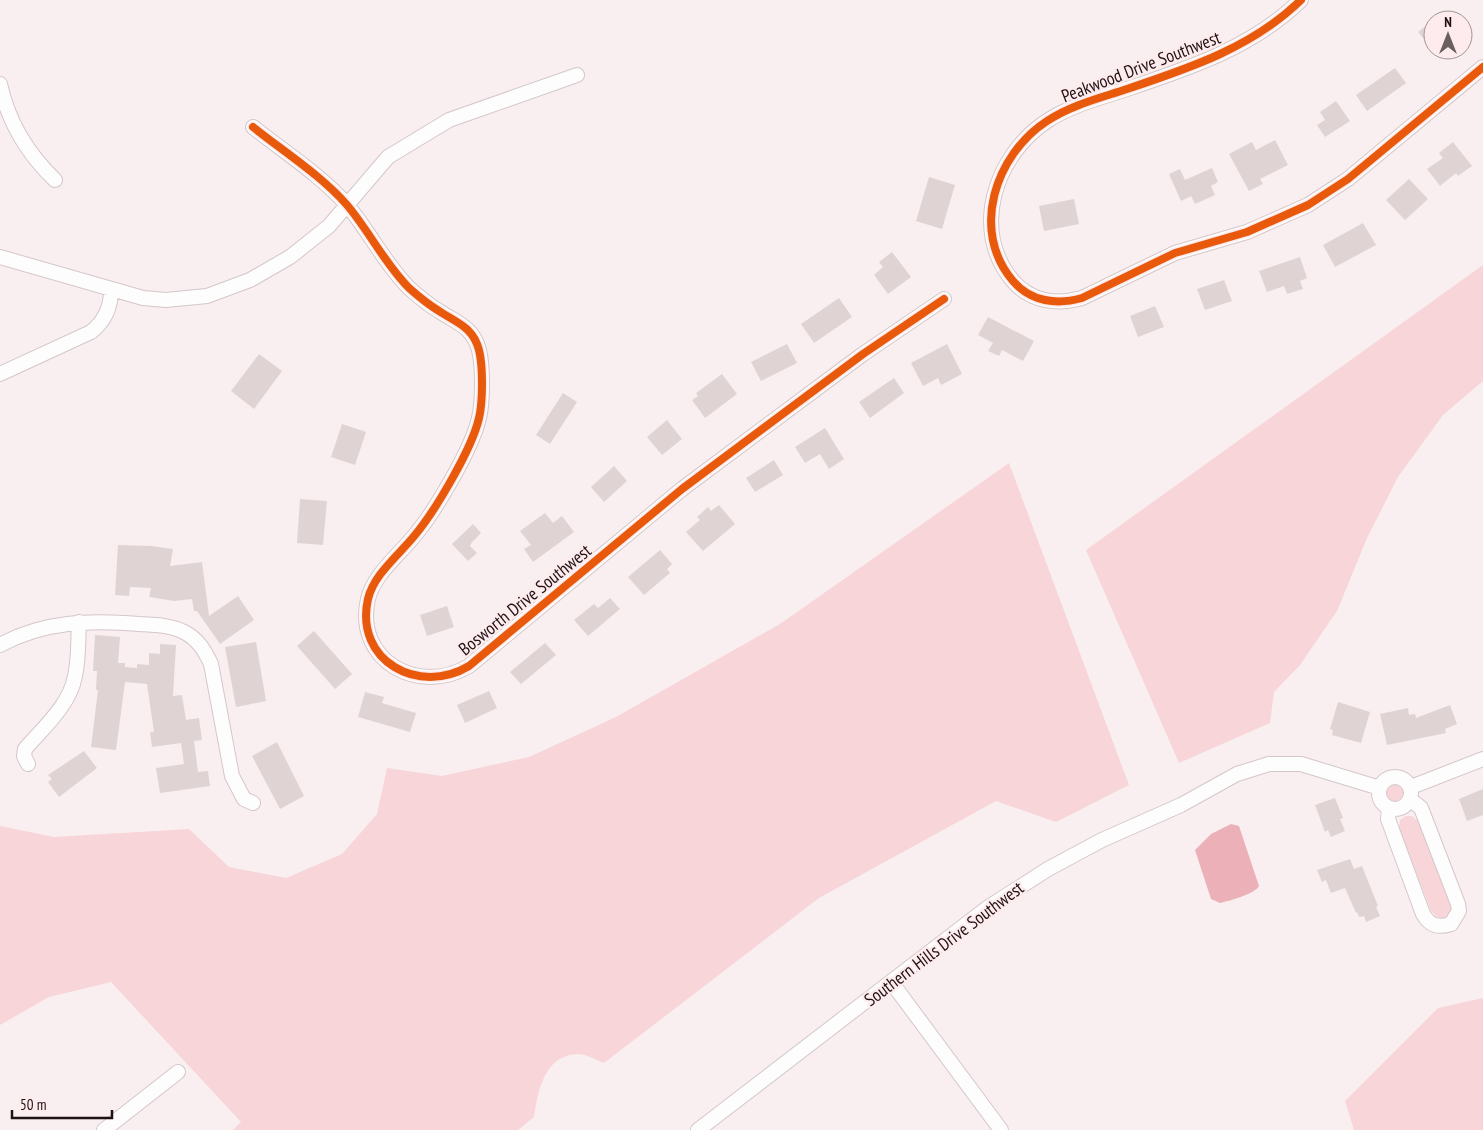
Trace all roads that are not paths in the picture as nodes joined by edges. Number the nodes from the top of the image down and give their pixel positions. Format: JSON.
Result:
{"nodes":[{"id":1,"x":1301,"y":0,"type":"edge"},
{"id":2,"x":1483,"y":67,"type":"edge"},
{"id":3,"x":577,"y":75,"type":"dead end"},
{"id":4,"x":0,"y":84,"type":"edge"},
{"id":5,"x":253,"y":127,"type":"dead end"},
{"id":6,"x":55,"y":180,"type":"dead end"},
{"id":7,"x":348,"y":206,"type":"junction"},
{"id":8,"x":0,"y":257,"type":"edge"},
{"id":9,"x":111,"y":290,"type":"junction"},
{"id":10,"x":944,"y":299,"type":"dead end"},
{"id":11,"x":0,"y":374,"type":"edge"},
{"id":12,"x":79,"y":622,"type":"junction"},
{"id":13,"x":0,"y":645,"type":"edge"},
{"id":14,"x":1483,"y":759,"type":"edge"},
{"id":15,"x":28,"y":764,"type":"dead end"},
{"id":16,"x":1380,"y":788,"type":"junction"},
{"id":17,"x":1410,"y":793,"type":"junction"},
{"id":18,"x":253,"y":803,"type":"dead end"},
{"id":19,"x":1389,"y":808,"type":"junction"},
{"id":20,"x":892,"y":983,"type":"junction"},
{"id":21,"x":178,"y":1072,"type":"dead end"},
{"id":22,"x":104,"y":1130,"type":"edge"},
{"id":23,"x":698,"y":1130,"type":"edge"},
{"id":24,"x":1001,"y":1130,"type":"edge"}],
"edges":[{"from":1,"to":2,"type":"street","name":"Peakwood Drive Southwest"},
{"from":3,"to":7,"type":"street"},
{"from":4,"to":6,"type":"street"},
{"from":5,"to":7,"type":"street","name":"Bosworth Drive Southwest"},
{"from":7,"to":9,"type":"street"},
{"from":7,"to":10,"type":"street","name":"Bosworth Drive Southwest"},
{"from":8,"to":9,"type":"street"},
{"from":9,"to":11,"type":"street"},
{"from":12,"to":13,"type":"street"},
{"from":12,"to":15,"type":"street"},
{"from":12,"to":18,"type":"street"},
{"from":14,"to":17,"type":"street"},
{"from":16,"to":17,"type":"street"},
{"from":16,"to":19,"type":"street"},
{"from":16,"to":20,"type":"street","name":"Southern Hills Drive Southwest"},
{"from":17,"to":19,"type":"street"},
{"from":17,"to":19,"type":"street"},
{"from":20,"to":23,"type":"street","name":"Southern Hills Drive Southwest"},
{"from":20,"to":24,"type":"street"},
{"from":21,"to":22,"type":"street"}]}
